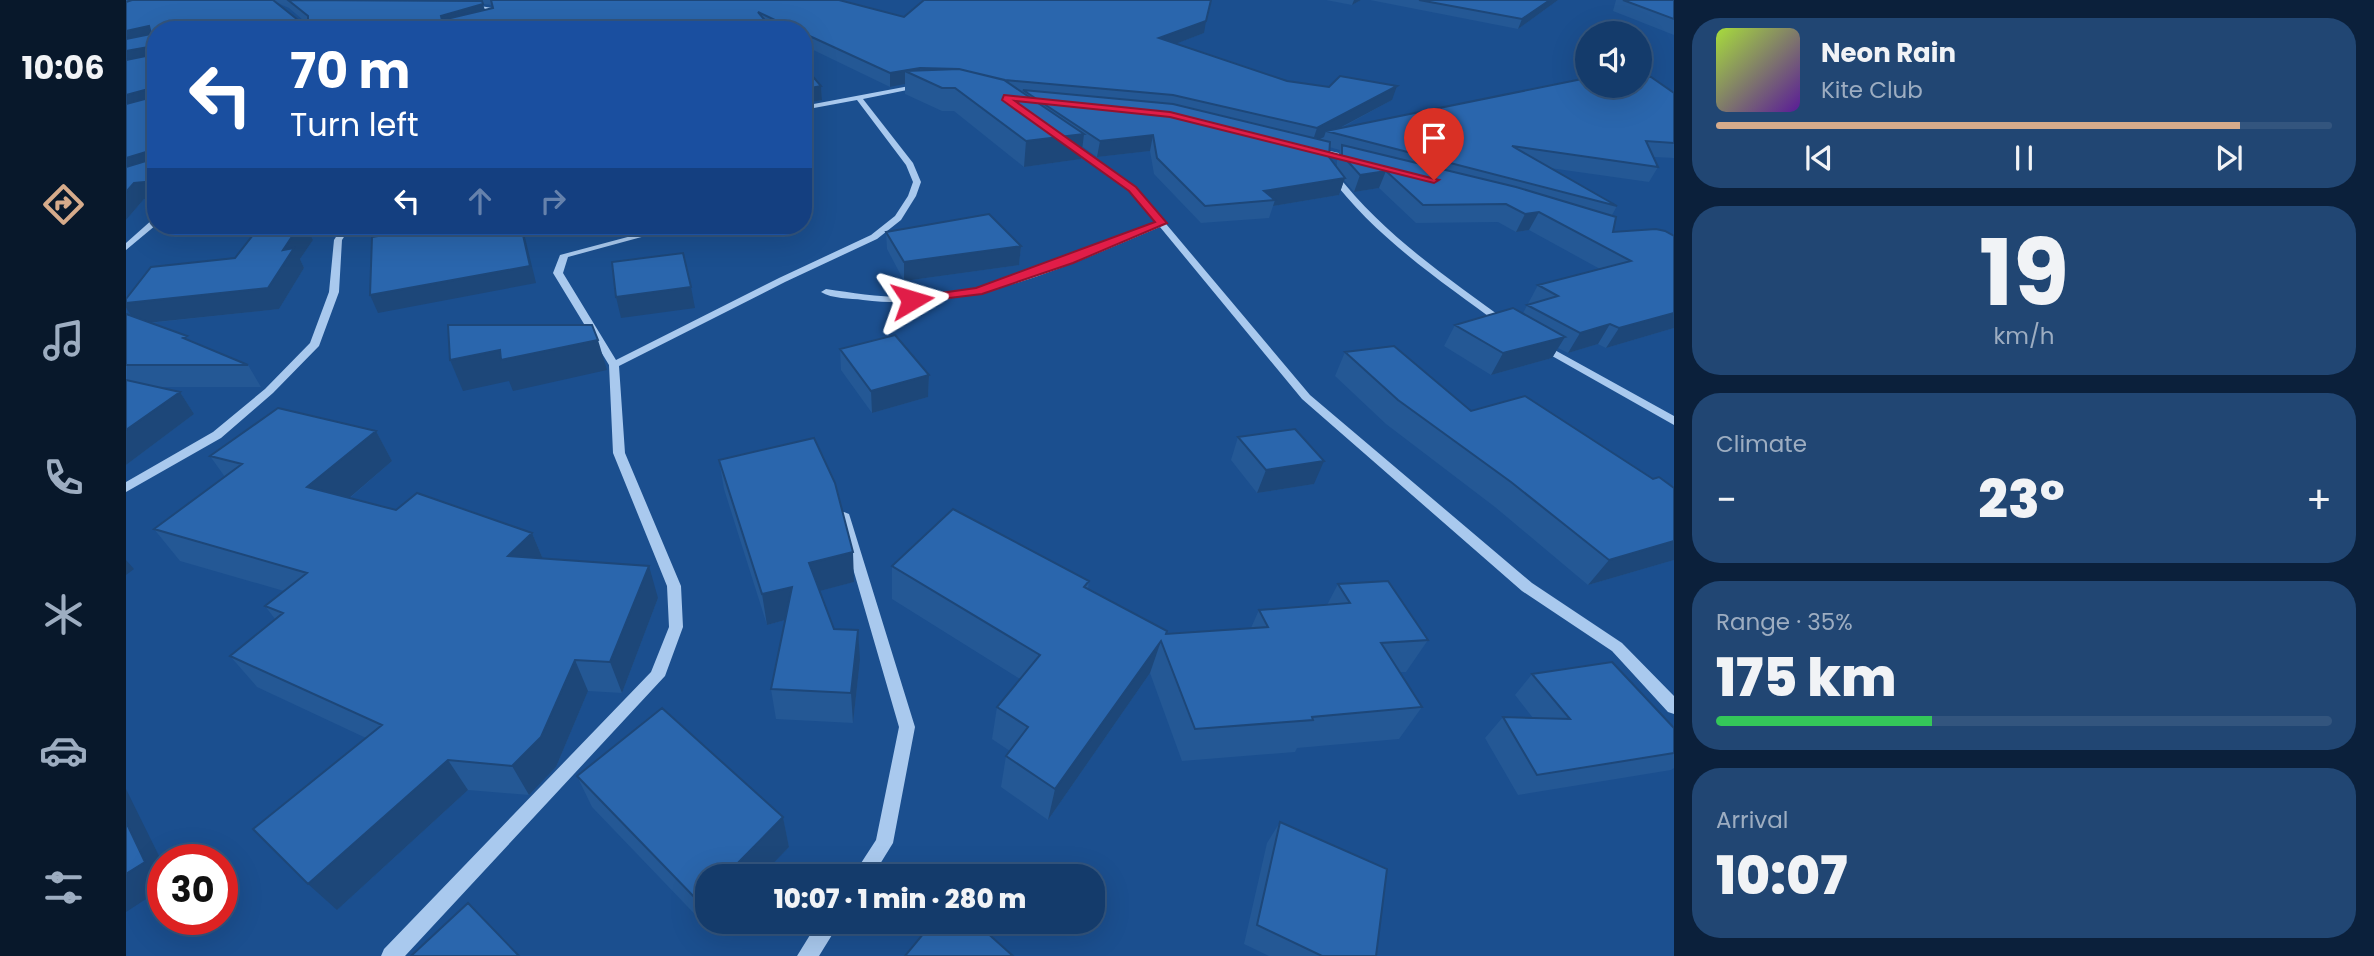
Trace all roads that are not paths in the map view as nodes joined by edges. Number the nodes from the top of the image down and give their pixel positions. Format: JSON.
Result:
{"nodes":[{"id":1,"x":447,"y":0,"type":"edge"},
{"id":2,"x":492,"y":18,"type":"junction"},
{"id":3,"x":481,"y":21,"type":"edge"},
{"id":4,"x":493,"y":21,"type":"edge"},
{"id":5,"x":933,"y":86,"type":"edge"},
{"id":6,"x":860,"y":99,"type":"junction"},
{"id":7,"x":812,"y":107,"type":"edge"},
{"id":8,"x":1063,"y":140,"type":"edge"},
{"id":9,"x":1304,"y":147,"type":"edge"},
{"id":10,"x":1331,"y":153,"type":"junction"},
{"id":11,"x":1356,"y":160,"type":"edge"},
{"id":12,"x":1161,"y":223,"type":"junction"},
{"id":13,"x":147,"y":229,"type":"edge"},
{"id":14,"x":341,"y":235,"type":"edge"},
{"id":15,"x":643,"y":235,"type":"edge"},
{"id":16,"x":126,"y":247,"type":"edge"},
{"id":17,"x":826,"y":292,"type":"dead end"},
{"id":18,"x":1509,"y":327,"type":"edge"},
{"id":19,"x":1533,"y":341,"type":"edge"},
{"id":20,"x":614,"y":365,"type":"junction"},
{"id":21,"x":1674,"y":421,"type":"edge"},
{"id":22,"x":126,"y":488,"type":"edge"},
{"id":23,"x":844,"y":517,"type":"edge"},
{"id":24,"x":1674,"y":707,"type":"edge"},
{"id":25,"x":870,"y":864,"type":"edge"},
{"id":26,"x":822,"y":934,"type":"edge"},
{"id":27,"x":391,"y":956,"type":"edge"},
{"id":28,"x":807,"y":956,"type":"edge"}],
"edges":[{"from":1,"to":2,"type":"street"},
{"from":2,"to":3,"type":"street"},
{"from":2,"to":4,"type":"street"},
{"from":5,"to":6,"type":"street"},
{"from":6,"to":7,"type":"street"},
{"from":6,"to":20,"type":"street"},
{"from":8,"to":12,"type":"street"},
{"from":9,"to":10,"type":"street"},
{"from":10,"to":11,"type":"street"},
{"from":10,"to":18,"type":"street"},
{"from":12,"to":17,"type":"street"},
{"from":12,"to":24,"type":"street"},
{"from":13,"to":16,"type":"street"},
{"from":14,"to":22,"type":"street"},
{"from":15,"to":20,"type":"street"},
{"from":19,"to":21,"type":"street"},
{"from":20,"to":27,"type":"street"},
{"from":23,"to":25,"type":"street"},
{"from":26,"to":28,"type":"street"}]}
